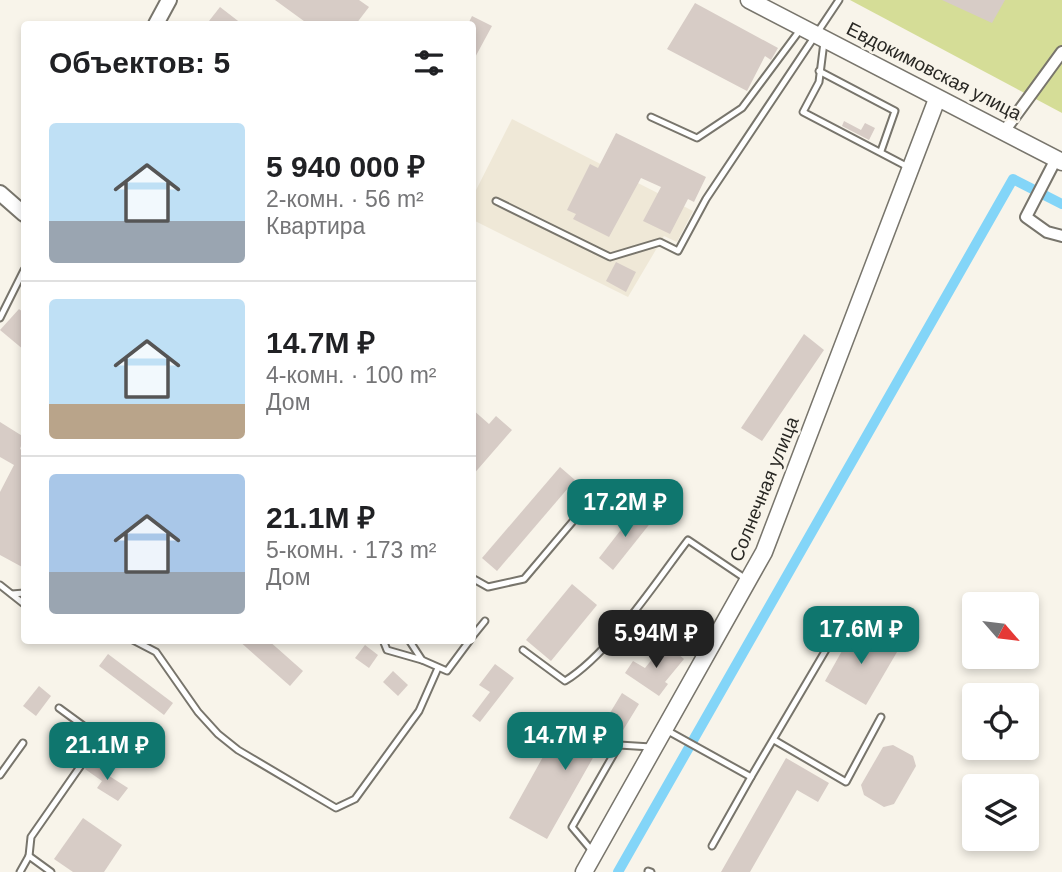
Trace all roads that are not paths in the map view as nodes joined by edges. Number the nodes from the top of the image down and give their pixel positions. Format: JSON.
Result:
{"nodes":[{"id":1,"x":169,"y":0,"type":"edge"},
{"id":2,"x":749,"y":0,"type":"edge"},
{"id":3,"x":839,"y":0,"type":"edge"},
{"id":4,"x":158,"y":21,"type":"edge"},
{"id":5,"x":802,"y":27,"type":"junction"},
{"id":6,"x":821,"y":37,"type":"junction"},
{"id":7,"x":1062,"y":52,"type":"edge"},
{"id":8,"x":819,"y":71,"type":"junction"},
{"id":9,"x":937,"y":99,"type":"junction"},
{"id":10,"x":651,"y":117,"type":"dead end"},
{"id":11,"x":1005,"y":131,"type":"junction"},
{"id":12,"x":881,"y":151,"type":"junction"},
{"id":13,"x":1059,"y":161,"type":"edge"},
{"id":14,"x":912,"y":170,"type":"junction"},
{"id":15,"x":0,"y":193,"type":"edge"},
{"id":16,"x":496,"y":201,"type":"dead end"},
{"id":17,"x":21,"y":211,"type":"edge"},
{"id":18,"x":1062,"y":236,"type":"edge"},
{"id":19,"x":21,"y":276,"type":"edge"},
{"id":20,"x":0,"y":317,"type":"edge"},
{"id":21,"x":585,"y":507,"type":"dead end"},
{"id":22,"x":476,"y":580,"type":"edge"},
{"id":23,"x":748,"y":581,"type":"junction"},
{"id":24,"x":0,"y":585,"type":"edge"},
{"id":25,"x":21,"y":593,"type":"edge"},
{"id":26,"x":12,"y":594,"type":"junction"},
{"id":27,"x":21,"y":602,"type":"edge"},
{"id":28,"x":485,"y":621,"type":"dead end"},
{"id":29,"x":476,"y":633,"type":"edge"},
{"id":30,"x":141,"y":644,"type":"edge"},
{"id":31,"x":385,"y":644,"type":"edge"},
{"id":32,"x":412,"y":644,"type":"edge"},
{"id":33,"x":467,"y":644,"type":"edge"},
{"id":34,"x":827,"y":648,"type":"dead end"},
{"id":35,"x":523,"y":650,"type":"dead end"},
{"id":36,"x":422,"y":660,"type":"junction"},
{"id":37,"x":438,"y":668,"type":"junction"},
{"id":38,"x":59,"y":708,"type":"dead end"},
{"id":39,"x":881,"y":717,"type":"dead end"},
{"id":40,"x":669,"y":732,"type":"junction"},
{"id":41,"x":774,"y":740,"type":"junction"},
{"id":42,"x":23,"y":743,"type":"dead end"},
{"id":43,"x":654,"y":748,"type":"junction"},
{"id":44,"x":0,"y":775,"type":"edge"},
{"id":45,"x":751,"y":777,"type":"junction"},
{"id":46,"x":712,"y":846,"type":"dead end"},
{"id":47,"x":594,"y":853,"type":"junction"},
{"id":48,"x":29,"y":856,"type":"junction"},
{"id":49,"x":20,"y":872,"type":"edge"},
{"id":50,"x":51,"y":872,"type":"edge"},
{"id":51,"x":584,"y":872,"type":"edge"}],
"edges":[{"from":1,"to":4,"type":"street"},
{"from":2,"to":5,"type":"main road","name":"Евдокимовская улица"},
{"from":3,"to":6,"type":"lane"},
{"from":5,"to":6,"type":"main road","name":"Евдокимовская улица"},
{"from":5,"to":10,"type":"lane"},
{"from":6,"to":8,"type":"lane"},
{"from":6,"to":9,"type":"main road","name":"Евдокимовская улица"},
{"from":6,"to":16,"type":"lane"},
{"from":7,"to":11,"type":"street"},
{"from":8,"to":12,"type":"lane"},
{"from":8,"to":12,"type":"lane"},
{"from":9,"to":11,"type":"main road","name":"Евдокимовская улица"},
{"from":9,"to":14,"type":"main road","name":"Солнечная улица"},
{"from":11,"to":13,"type":"main road","name":"Евдокимовская улица"},
{"from":12,"to":14,"type":"lane"},
{"from":13,"to":18,"type":"street"},
{"from":14,"to":23,"type":"main road","name":"Солнечная улица"},
{"from":15,"to":17,"type":"street"},
{"from":19,"to":20,"type":"lane"},
{"from":21,"to":22,"type":"lane"},
{"from":23,"to":35,"type":"lane"},
{"from":23,"to":40,"type":"main road","name":"Солнечная улица"},
{"from":24,"to":26,"type":"lane"},
{"from":25,"to":26,"type":"lane"},
{"from":26,"to":27,"type":"lane"},
{"from":28,"to":29,"type":"lane"},
{"from":30,"to":37,"type":"lane"},
{"from":31,"to":36,"type":"lane"},
{"from":32,"to":36,"type":"lane"},
{"from":33,"to":37,"type":"lane"},
{"from":34,"to":41,"type":"lane"},
{"from":36,"to":37,"type":"lane"},
{"from":38,"to":48,"type":"lane"},
{"from":39,"to":41,"type":"lane"},
{"from":40,"to":43,"type":"main road","name":"Солнечная улица"},
{"from":40,"to":45,"type":"lane"},
{"from":41,"to":45,"type":"lane"},
{"from":42,"to":44,"type":"lane"},
{"from":43,"to":47,"type":"main road","name":"Солнечная улица"},
{"from":43,"to":47,"type":"lane"},
{"from":45,"to":46,"type":"lane"},
{"from":47,"to":51,"type":"main road","name":"Солнечная улица"},
{"from":48,"to":49,"type":"lane"},
{"from":48,"to":50,"type":"lane"}]}
